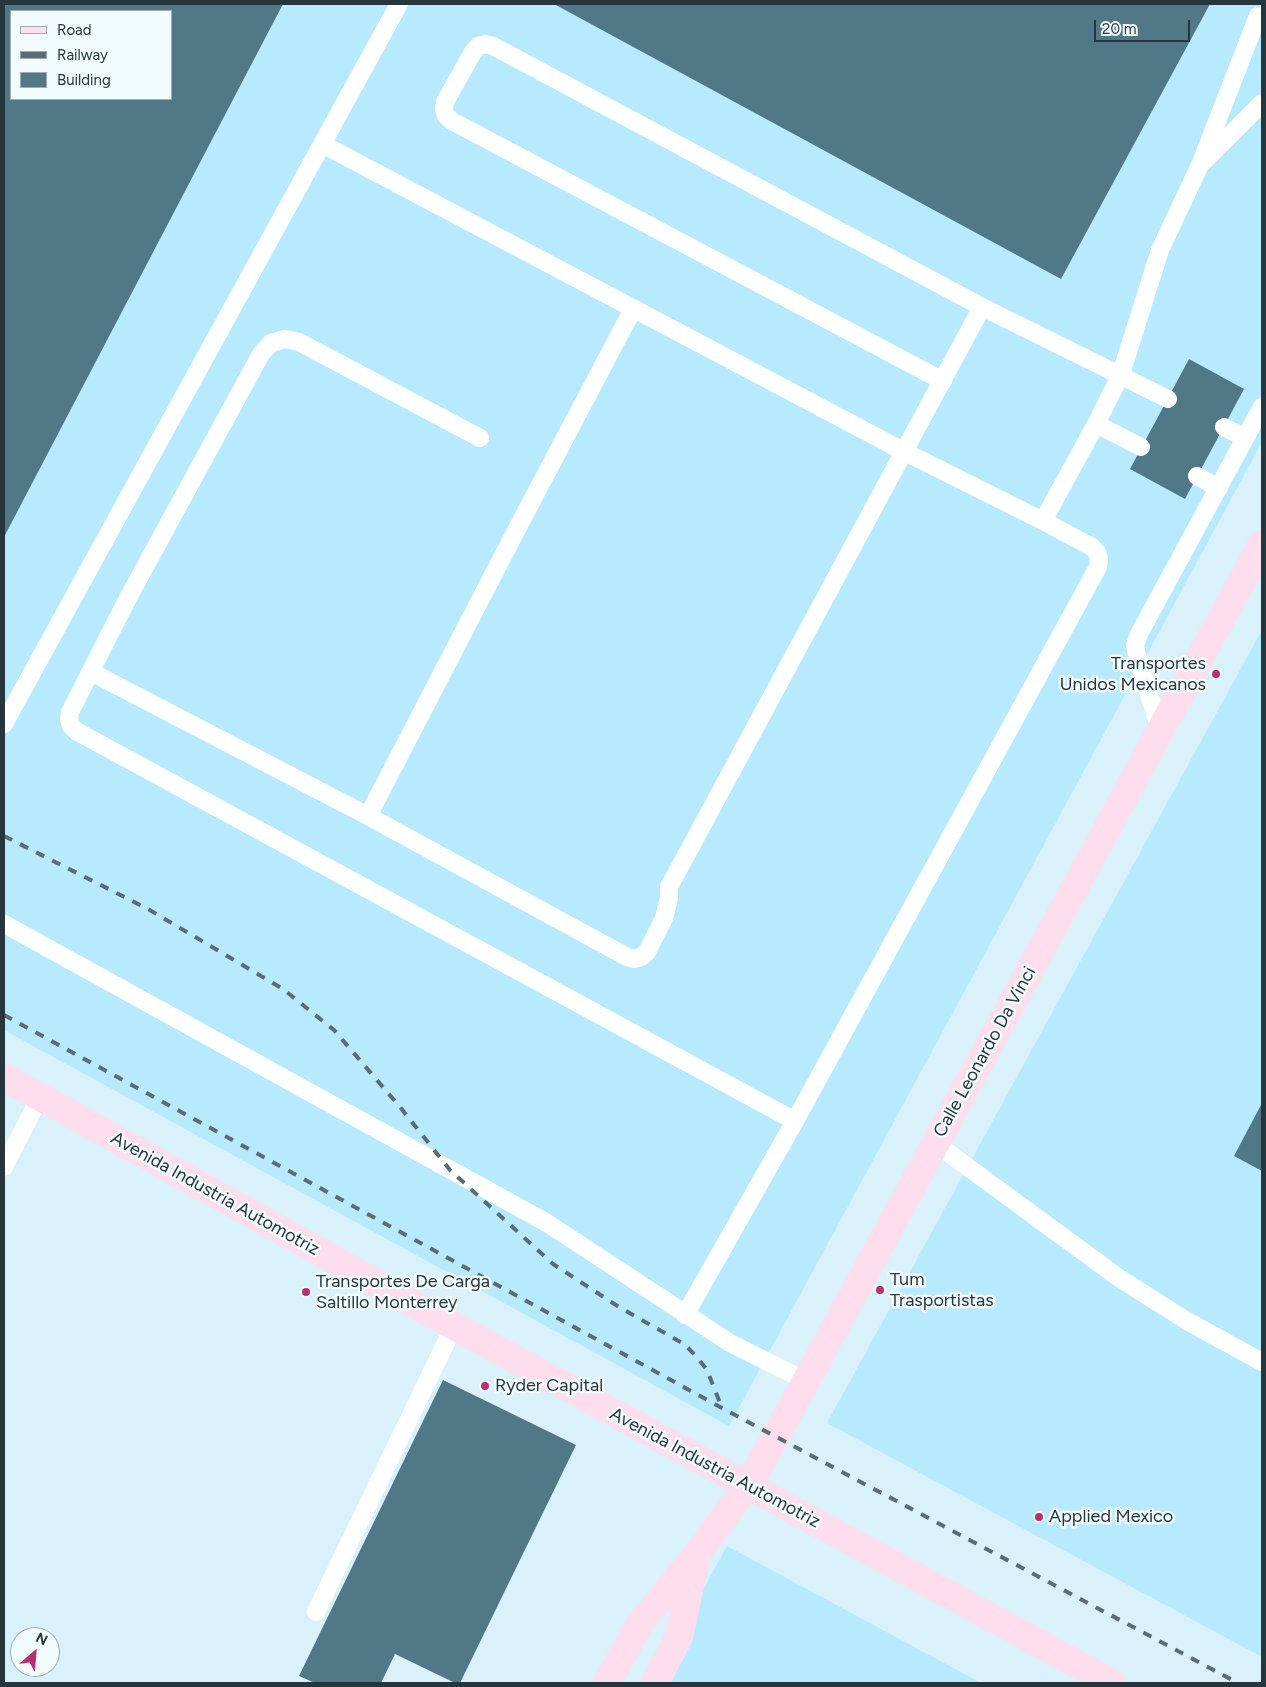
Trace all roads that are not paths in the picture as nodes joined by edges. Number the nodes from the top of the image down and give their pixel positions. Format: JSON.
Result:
{"nodes":[{"id":1,"x":399,"y":4,"type":"edge"},
{"id":2,"x":1261,"y":14,"type":"edge"},
{"id":3,"x":1262,"y":103,"type":"edge"},
{"id":4,"x":322,"y":144,"type":"junction"},
{"id":5,"x":1200,"y":165,"type":"junction"},
{"id":6,"x":982,"y":307,"type":"junction"},
{"id":7,"x":634,"y":309,"type":"junction"},
{"id":8,"x":1121,"y":374,"type":"junction"},
{"id":9,"x":943,"y":381,"type":"junction"},
{"id":10,"x":1168,"y":399,"type":"dead end"},
{"id":11,"x":1262,"y":407,"type":"edge"},
{"id":12,"x":1096,"y":424,"type":"junction"},
{"id":13,"x":1224,"y":427,"type":"dead end"},
{"id":14,"x":480,"y":438,"type":"dead end"},
{"id":15,"x":1245,"y":438,"type":"junction"},
{"id":16,"x":1141,"y":447,"type":"dead end"},
{"id":17,"x":905,"y":452,"type":"junction"},
{"id":18,"x":1197,"y":476,"type":"dead end"},
{"id":19,"x":1219,"y":488,"type":"junction"},
{"id":20,"x":1043,"y":521,"type":"junction"},
{"id":21,"x":1262,"y":544,"type":"edge"},
{"id":22,"x":91,"y":672,"type":"junction"},
{"id":23,"x":4,"y":724,"type":"edge"},
{"id":24,"x":1161,"y":732,"type":"junction"},
{"id":25,"x":368,"y":816,"type":"junction"},
{"id":26,"x":4,"y":924,"type":"edge"},
{"id":27,"x":4,"y":1077,"type":"edge"},
{"id":28,"x":40,"y":1097,"type":"junction"},
{"id":29,"x":795,"y":1121,"type":"junction"},
{"id":30,"x":935,"y":1143,"type":"junction"},
{"id":31,"x":4,"y":1167,"type":"edge"},
{"id":32,"x":685,"y":1315,"type":"junction"},
{"id":33,"x":454,"y":1326,"type":"junction"},
{"id":34,"x":1262,"y":1362,"type":"edge"},
{"id":35,"x":806,"y":1381,"type":"junction"},
{"id":36,"x":748,"y":1485,"type":"junction"},
{"id":37,"x":696,"y":1554,"type":"junction"},
{"id":38,"x":316,"y":1612,"type":"dead end"},
{"id":39,"x":607,"y":1683,"type":"edge"},
{"id":40,"x":655,"y":1683,"type":"edge"},
{"id":41,"x":1112,"y":1683,"type":"edge"}],
"edges":[{"from":1,"to":4,"type":"lane"},
{"from":2,"to":5,"type":"lane"},
{"from":3,"to":5,"type":"lane"},
{"from":4,"to":7,"type":"lane"},
{"from":4,"to":23,"type":"lane"},
{"from":5,"to":8,"type":"lane"},
{"from":6,"to":8,"type":"lane"},
{"from":6,"to":9,"type":"lane"},
{"from":6,"to":9,"type":"lane"},
{"from":7,"to":17,"type":"lane"},
{"from":7,"to":25,"type":"lane"},
{"from":8,"to":10,"type":"lane"},
{"from":8,"to":12,"type":"lane"},
{"from":9,"to":17,"type":"lane"},
{"from":11,"to":15,"type":"lane"},
{"from":12,"to":16,"type":"lane"},
{"from":12,"to":20,"type":"lane"},
{"from":13,"to":15,"type":"lane"},
{"from":14,"to":22,"type":"lane"},
{"from":15,"to":19,"type":"lane"},
{"from":17,"to":20,"type":"lane"},
{"from":17,"to":25,"type":"lane"},
{"from":18,"to":19,"type":"lane"},
{"from":19,"to":24,"type":"lane"},
{"from":20,"to":29,"type":"lane"},
{"from":21,"to":24,"type":"main road","name":"Calle Leonardo Da Vinci"},
{"from":22,"to":25,"type":"lane"},
{"from":22,"to":29,"type":"lane"},
{"from":24,"to":30,"type":"main road","name":"Calle Leonardo Da Vinci"},
{"from":26,"to":32,"type":"lane"},
{"from":27,"to":28,"type":"main road","name":"Avenida Industria Automotriz"},
{"from":28,"to":31,"type":"lane"},
{"from":28,"to":33,"type":"main road","name":"Avenida Industria Automotriz"},
{"from":29,"to":32,"type":"lane"},
{"from":30,"to":34,"type":"lane"},
{"from":30,"to":35,"type":"main road","name":"Calle Leonardo Da Vinci"},
{"from":32,"to":35,"type":"lane"},
{"from":33,"to":36,"type":"main road","name":"Avenida Industria Automotriz"},
{"from":33,"to":38,"type":"lane"},
{"from":35,"to":36,"type":"main road","name":"Calle Leonardo Da Vinci"},
{"from":36,"to":37,"type":"main road","name":"Calle Leonardo Da Vinci"},
{"from":36,"to":41,"type":"main road","name":"Avenida Industria Automotriz"},
{"from":37,"to":39,"type":"main road","name":"Calle Leonardo Da Vinci"},
{"from":37,"to":40,"type":"main road","name":"Calle Leonardo Da Vinci"}]}
